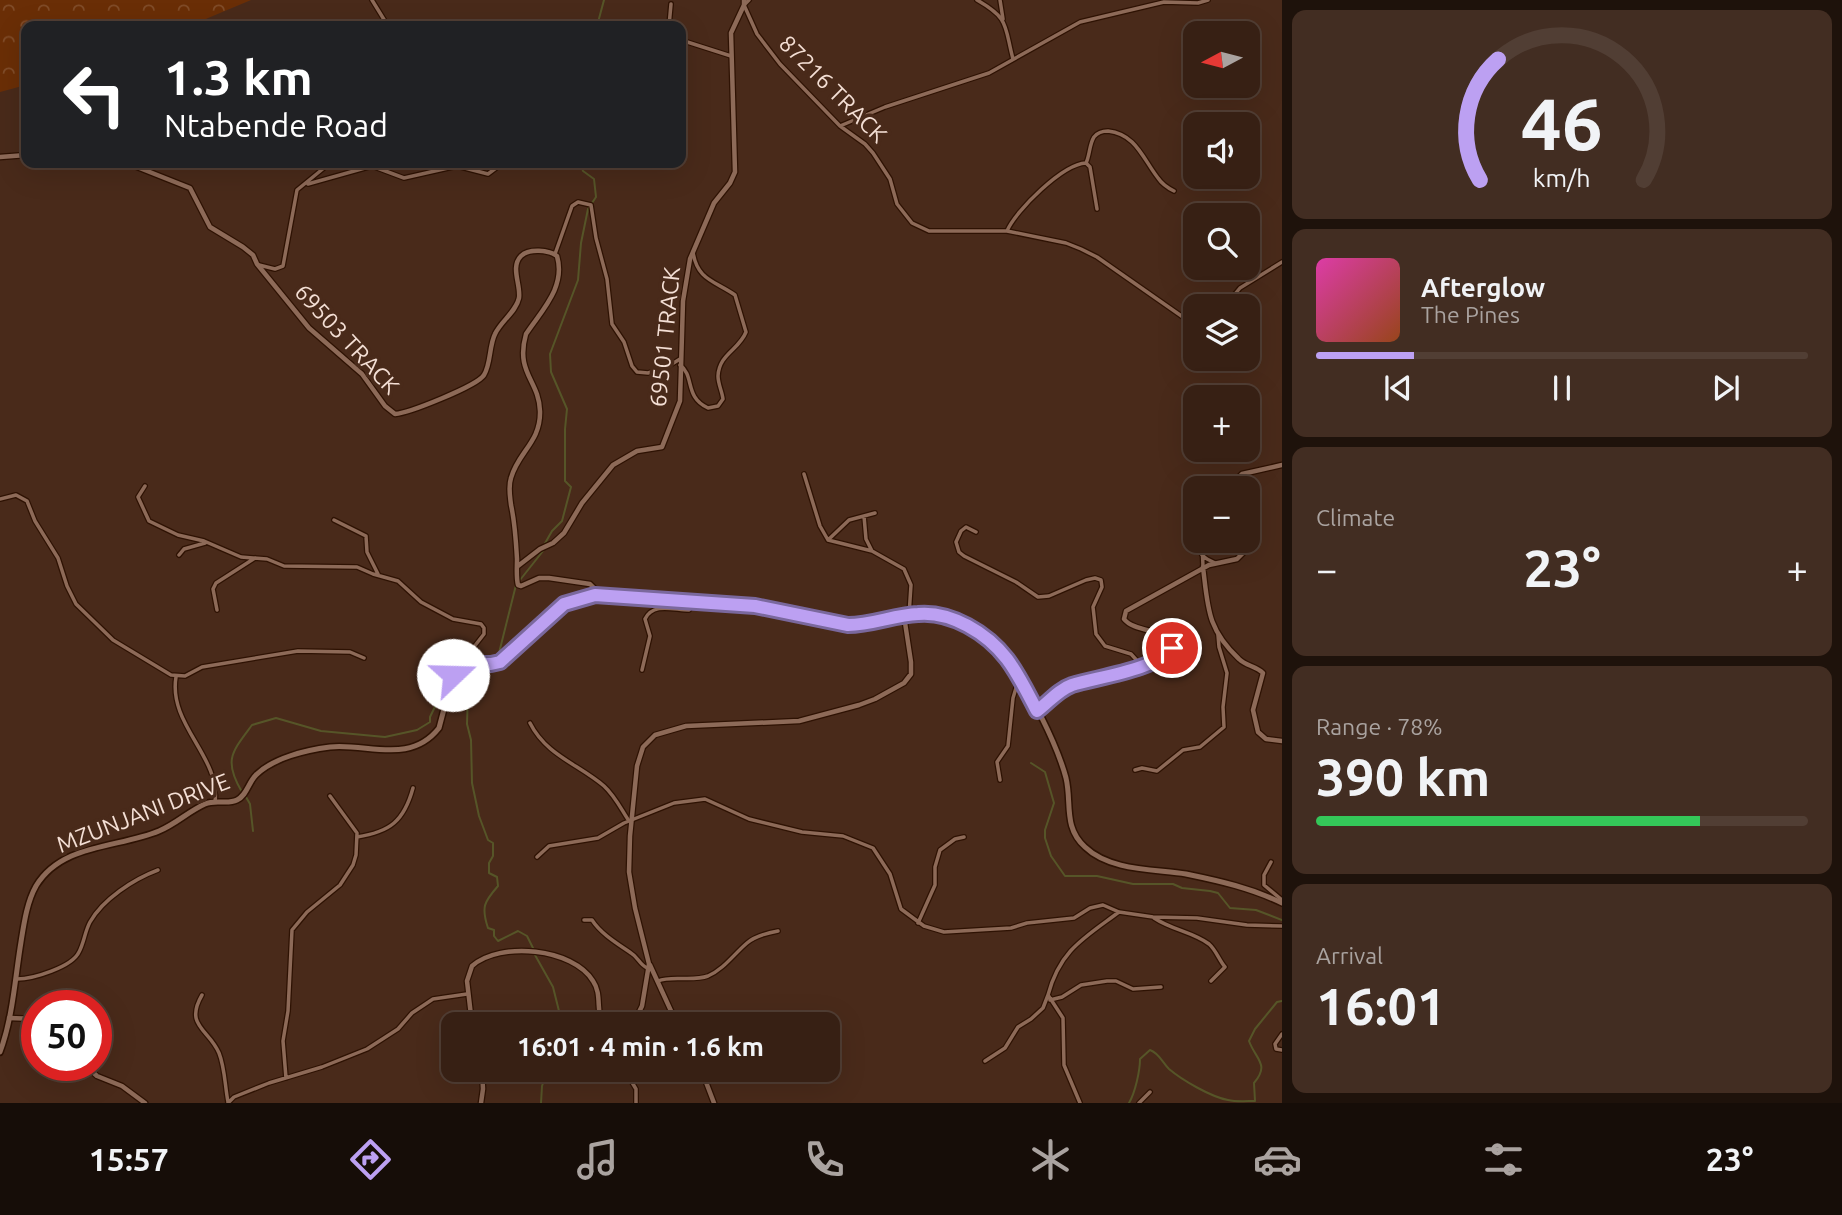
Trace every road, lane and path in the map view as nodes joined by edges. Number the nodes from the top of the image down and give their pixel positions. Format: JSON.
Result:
{"nodes":[{"id":1,"x":372,"y":0,"type":"edge"},
{"id":2,"x":750,"y":0,"type":"edge"},
{"id":3,"x":978,"y":0,"type":"edge"},
{"id":4,"x":1000,"y":0,"type":"edge"},
{"id":5,"x":1208,"y":0,"type":"edge"},
{"id":6,"x":744,"y":2,"type":"edge"},
{"id":7,"x":671,"y":4,"type":"dead end"},
{"id":8,"x":1004,"y":20,"type":"junction"},
{"id":9,"x":384,"y":21,"type":"edge"},
{"id":10,"x":669,"y":21,"type":"edge"},
{"id":11,"x":686,"y":42,"type":"edge"},
{"id":12,"x":731,"y":56,"type":"junction"},
{"id":13,"x":1013,"y":59,"type":"junction"},
{"id":14,"x":840,"y":126,"type":"junction"},
{"id":15,"x":21,"y":155,"type":"edge"},
{"id":16,"x":0,"y":157,"type":"edge"},
{"id":17,"x":1086,"y":163,"type":"junction"},
{"id":18,"x":140,"y":168,"type":"edge"},
{"id":19,"x":325,"y":168,"type":"edge"},
{"id":20,"x":364,"y":168,"type":"edge"},
{"id":21,"x":374,"y":168,"type":"edge"},
{"id":22,"x":448,"y":168,"type":"edge"},
{"id":23,"x":465,"y":168,"type":"edge"},
{"id":24,"x":497,"y":168,"type":"edge"},
{"id":25,"x":308,"y":184,"type":"junction"},
{"id":26,"x":1174,"y":191,"type":"dead end"},
{"id":27,"x":1097,"y":209,"type":"dead end"},
{"id":28,"x":1007,"y":231,"type":"junction"},
{"id":29,"x":693,"y":250,"type":"junction"},
{"id":30,"x":555,"y":255,"type":"junction"},
{"id":31,"x":1282,"y":261,"type":"edge"},
{"id":32,"x":257,"y":264,"type":"junction"},
{"id":33,"x":1235,"y":294,"type":"edge"},
{"id":34,"x":1183,"y":317,"type":"edge"},
{"id":35,"x":680,"y":362,"type":"junction"},
{"id":36,"x":1282,"y":465,"type":"edge"},
{"id":37,"x":804,"y":474,"type":"dead end"},
{"id":38,"x":1240,"y":476,"type":"edge"},
{"id":39,"x":145,"y":486,"type":"dead end"},
{"id":40,"x":0,"y":499,"type":"edge"},
{"id":41,"x":875,"y":513,"type":"dead end"},
{"id":42,"x":863,"y":516,"type":"junction"},
{"id":43,"x":334,"y":520,"type":"dead end"},
{"id":44,"x":976,"y":532,"type":"dead end"},
{"id":45,"x":828,"y":540,"type":"junction"},
{"id":46,"x":207,"y":542,"type":"junction"},
{"id":47,"x":872,"y":551,"type":"junction"},
{"id":48,"x":1244,"y":553,"type":"edge"},
{"id":49,"x":179,"y":555,"type":"dead end"},
{"id":50,"x":1202,"y":555,"type":"joint"},
{"id":51,"x":255,"y":558,"type":"junction"},
{"id":52,"x":1215,"y":563,"type":"junction"},
{"id":53,"x":517,"y":566,"type":"junction"},
{"id":54,"x":1203,"y":567,"type":"junction"},
{"id":55,"x":379,"y":576,"type":"junction"},
{"id":56,"x":595,"y":595,"type":"junction"},
{"id":57,"x":694,"y":602,"type":"junction"},
{"id":58,"x":217,"y":610,"type":"dead end"},
{"id":59,"x":907,"y":615,"type":"junction"},
{"id":60,"x":1218,"y":635,"type":"junction"},
{"id":61,"x":364,"y":658,"type":"dead end"},
{"id":62,"x":1141,"y":665,"type":"junction"},
{"id":63,"x":458,"y":668,"type":"junction"},
{"id":64,"x":642,"y":670,"type":"dead end"},
{"id":65,"x":176,"y":677,"type":"junction"},
{"id":66,"x":1019,"y":678,"type":"junction"},
{"id":67,"x":1037,"y":711,"type":"junction"},
{"id":68,"x":530,"y":723,"type":"dead end"},
{"id":69,"x":1282,"y":741,"type":"edge"},
{"id":70,"x":1135,"y":770,"type":"dead end"},
{"id":71,"x":1000,"y":780,"type":"dead end"},
{"id":72,"x":412,"y":789,"type":"dead end"},
{"id":73,"x":330,"y":796,"type":"dead end"},
{"id":74,"x":215,"y":802,"type":"junction"},
{"id":75,"x":631,"y":820,"type":"junction"},
{"id":76,"x":964,"y":836,"type":"dead end"},
{"id":77,"x":357,"y":837,"type":"junction"},
{"id":78,"x":537,"y":857,"type":"dead end"},
{"id":79,"x":1270,"y":862,"type":"dead end"},
{"id":80,"x":158,"y":870,"type":"dead end"},
{"id":81,"x":1282,"y":902,"type":"edge"},
{"id":82,"x":1119,"y":912,"type":"junction"},
{"id":83,"x":1153,"y":917,"type":"junction"},
{"id":84,"x":584,"y":920,"type":"dead end"},
{"id":85,"x":918,"y":923,"type":"junction"},
{"id":86,"x":1282,"y":926,"type":"edge"},
{"id":87,"x":778,"y":931,"type":"dead end"},
{"id":88,"x":648,"y":966,"type":"junction"},
{"id":89,"x":15,"y":979,"type":"junction"},
{"id":90,"x":658,"y":981,"type":"junction"},
{"id":91,"x":1211,"y":981,"type":"dead end"},
{"id":92,"x":1161,"y":987,"type":"dead end"},
{"id":93,"x":467,"y":994,"type":"junction"},
{"id":94,"x":202,"y":995,"type":"dead end"},
{"id":95,"x":1049,"y":998,"type":"junction"},
{"id":96,"x":470,"y":1012,"type":"edge"},
{"id":97,"x":600,"y":1012,"type":"edge"},
{"id":98,"x":639,"y":1012,"type":"edge"},
{"id":99,"x":672,"y":1012,"type":"edge"},
{"id":100,"x":9,"y":1018,"type":"junction"},
{"id":101,"x":21,"y":1018,"type":"edge"},
{"id":102,"x":1282,"y":1034,"type":"edge"},
{"id":103,"x":1282,"y":1050,"type":"edge"},
{"id":104,"x":0,"y":1052,"type":"edge"},
{"id":105,"x":985,"y":1061,"type":"dead end"},
{"id":106,"x":286,"y":1078,"type":"junction"},
{"id":107,"x":110,"y":1081,"type":"edge"},
{"id":108,"x":483,"y":1082,"type":"edge"},
{"id":109,"x":632,"y":1082,"type":"edge"},
{"id":110,"x":706,"y":1082,"type":"edge"},
{"id":111,"x":1150,"y":1092,"type":"dead end"},
{"id":112,"x":135,"y":1096,"type":"junction"},
{"id":113,"x":135,"y":1103,"type":"edge"},
{"id":114,"x":145,"y":1103,"type":"edge"},
{"id":115,"x":228,"y":1103,"type":"edge"},
{"id":116,"x":481,"y":1103,"type":"edge"},
{"id":117,"x":636,"y":1103,"type":"edge"},
{"id":118,"x":714,"y":1103,"type":"edge"},
{"id":119,"x":1080,"y":1103,"type":"edge"},
{"id":120,"x":1139,"y":1103,"type":"edge"}],
"edges":[{"from":1,"to":9,"type":"street"},
{"from":2,"to":6,"type":"street"},
{"from":3,"to":8,"type":"street"},
{"from":4,"to":8,"type":"street"},
{"from":5,"to":13,"type":"street"},
{"from":6,"to":12,"type":"street","name":"69501 TRACK"},
{"from":6,"to":14,"type":"street","name":"87216 TRACK"},
{"from":7,"to":10,"type":"street"},
{"from":8,"to":13,"type":"street"},
{"from":11,"to":12,"type":"street"},
{"from":12,"to":29,"type":"street","name":"69501 TRACK"},
{"from":13,"to":14,"type":"street"},
{"from":14,"to":28,"type":"street","name":"87216 TRACK"},
{"from":15,"to":16,"type":"street"},
{"from":17,"to":26,"type":"street"},
{"from":17,"to":27,"type":"street"},
{"from":17,"to":28,"type":"street"},
{"from":18,"to":32,"type":"street","name":"69503 TRACK"},
{"from":19,"to":25,"type":"street"},
{"from":20,"to":25,"type":"street"},
{"from":21,"to":22,"type":"street"},
{"from":23,"to":24,"type":"street"},
{"from":25,"to":32,"type":"street"},
{"from":28,"to":34,"type":"street","name":"87216 TRACK"},
{"from":29,"to":35,"type":"street","name":"69501 TRACK"},
{"from":29,"to":35,"type":"street"},
{"from":30,"to":32,"type":"street","name":"69503 TRACK"},
{"from":30,"to":35,"type":"street"},
{"from":30,"to":53,"type":"street"},
{"from":31,"to":33,"type":"street"},
{"from":35,"to":53,"type":"street","name":"69501 TRACK"},
{"from":36,"to":38,"type":"street"},
{"from":37,"to":45,"type":"street"},
{"from":39,"to":46,"type":"street"},
{"from":40,"to":65,"type":"street"},
{"from":41,"to":42,"type":"street"},
{"from":42,"to":45,"type":"street"},
{"from":42,"to":47,"type":"street"},
{"from":43,"to":55,"type":"street"},
{"from":44,"to":62,"type":"street"},
{"from":45,"to":47,"type":"street"},
{"from":46,"to":49,"type":"street"},
{"from":46,"to":51,"type":"street"},
{"from":47,"to":59,"type":"street"},
{"from":48,"to":52,"type":"street"},
{"from":50,"to":52,"type":"street"},
{"from":50,"to":54,"type":"street"},
{"from":51,"to":55,"type":"street"},
{"from":51,"to":58,"type":"street"},
{"from":52,"to":54,"type":"street"},
{"from":53,"to":56,"type":"street"},
{"from":54,"to":60,"type":"street"},
{"from":54,"to":62,"type":"street"},
{"from":55,"to":63,"type":"street"},
{"from":56,"to":57,"type":"main road"},
{"from":56,"to":63,"type":"main road"},
{"from":57,"to":59,"type":"main road"},
{"from":57,"to":64,"type":"street"},
{"from":59,"to":66,"type":"main road"},
{"from":59,"to":75,"type":"street"},
{"from":60,"to":69,"type":"street"},
{"from":60,"to":70,"type":"street"},
{"from":61,"to":65,"type":"street"},
{"from":62,"to":67,"type":"street"},
{"from":63,"to":74,"type":"main road","name":"MZUNJANI DRIVE"},
{"from":65,"to":74,"type":"street"},
{"from":66,"to":67,"type":"main road"},
{"from":66,"to":71,"type":"street"},
{"from":67,"to":81,"type":"main road"},
{"from":68,"to":75,"type":"street"},
{"from":72,"to":77,"type":"street"},
{"from":73,"to":77,"type":"street"},
{"from":74,"to":89,"type":"main road","name":"MZUNJANI DRIVE"},
{"from":75,"to":78,"type":"street"},
{"from":75,"to":85,"type":"street"},
{"from":75,"to":88,"type":"street"},
{"from":76,"to":85,"type":"street"},
{"from":77,"to":106,"type":"street"},
{"from":79,"to":81,"type":"street"},
{"from":80,"to":89,"type":"street"},
{"from":82,"to":83,"type":"street"},
{"from":82,"to":85,"type":"street"},
{"from":82,"to":95,"type":"street"},
{"from":83,"to":86,"type":"street"},
{"from":83,"to":91,"type":"street"},
{"from":84,"to":88,"type":"street"},
{"from":87,"to":90,"type":"street"},
{"from":88,"to":90,"type":"street"},
{"from":88,"to":98,"type":"street"},
{"from":89,"to":100,"type":"main road","name":"MZUNJANI DRIVE"},
{"from":90,"to":99,"type":"street"},
{"from":92,"to":95,"type":"street"},
{"from":93,"to":96,"type":"street"},
{"from":93,"to":97,"type":"street"},
{"from":93,"to":106,"type":"street"},
{"from":94,"to":115,"type":"street"},
{"from":95,"to":105,"type":"street"},
{"from":95,"to":119,"type":"street"},
{"from":100,"to":101,"type":"street"},
{"from":100,"to":104,"type":"main road","name":"MZUNJANI DRIVE"},
{"from":102,"to":103,"type":"street"},
{"from":106,"to":115,"type":"street"},
{"from":107,"to":112,"type":"street"},
{"from":108,"to":116,"type":"street"},
{"from":109,"to":117,"type":"street"},
{"from":110,"to":118,"type":"street"},
{"from":111,"to":120,"type":"street"},
{"from":112,"to":113,"type":"street"},
{"from":112,"to":114,"type":"street"}]}
